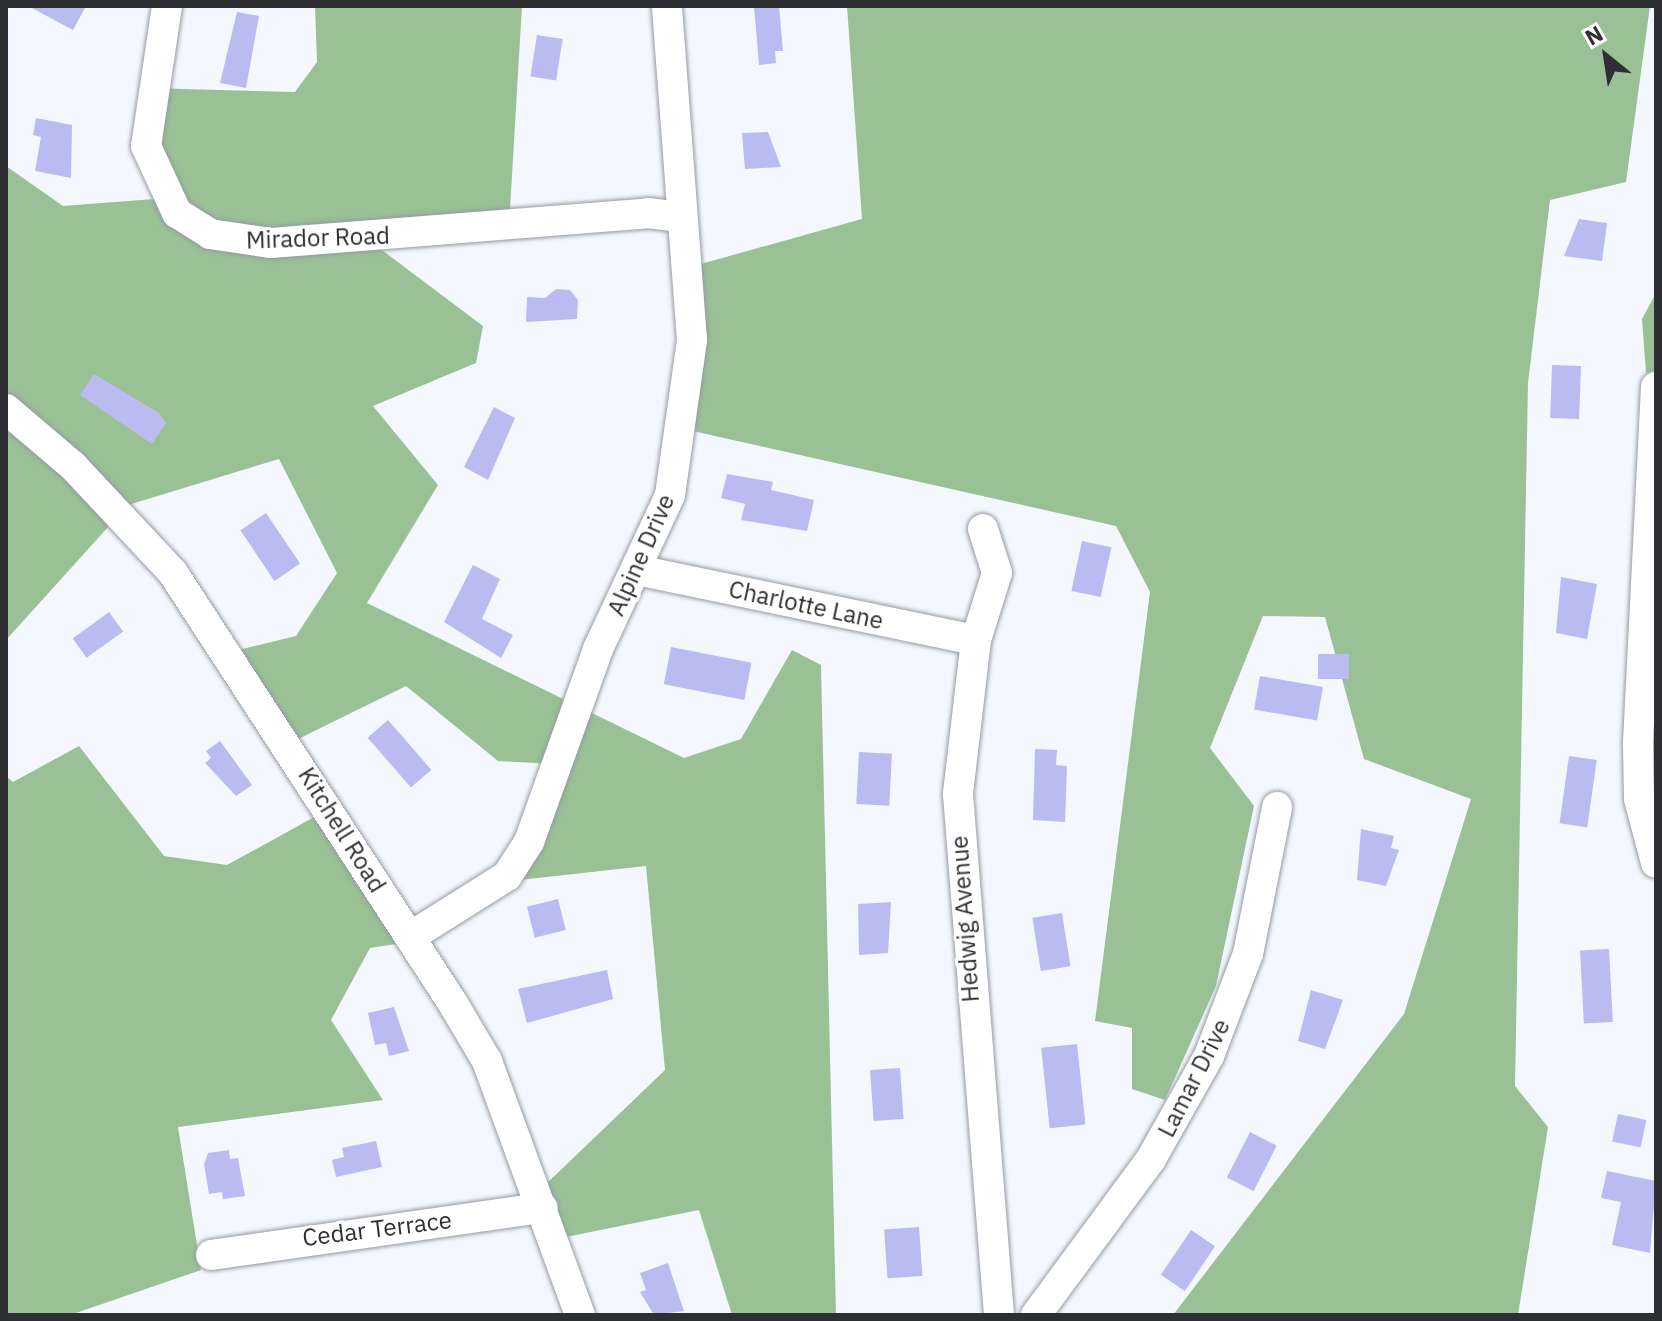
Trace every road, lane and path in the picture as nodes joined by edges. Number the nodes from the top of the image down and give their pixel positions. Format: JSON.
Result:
{"nodes":[{"id":1,"x":167,"y":6,"type":"edge"},
{"id":2,"x":667,"y":6,"type":"edge"},
{"id":3,"x":682,"y":217,"type":"junction"},
{"id":4,"x":1656,"y":387,"type":"edge"},
{"id":5,"x":6,"y":409,"type":"edge"},
{"id":6,"x":983,"y":529,"type":"dead end"},
{"id":7,"x":637,"y":570,"type":"junction"},
{"id":8,"x":976,"y":640,"type":"junction"},
{"id":9,"x":1277,"y":807,"type":"dead end"},
{"id":10,"x":1656,"y":863,"type":"edge"},
{"id":11,"x":410,"y":937,"type":"junction"},
{"id":12,"x":543,"y":1208,"type":"junction"},
{"id":13,"x":211,"y":1255,"type":"dead end"},
{"id":14,"x":580,"y":1315,"type":"edge"},
{"id":15,"x":999,"y":1315,"type":"edge"},
{"id":16,"x":1036,"y":1315,"type":"edge"}],
"edges":[{"from":1,"to":3,"type":"street","name":"Mirador Road"},
{"from":2,"to":3,"type":"street","name":"Alpine Drive"},
{"from":3,"to":7,"type":"street","name":"Alpine Drive"},
{"from":4,"to":10,"type":"street"},
{"from":5,"to":11,"type":"street","name":"Kitchell Road"},
{"from":6,"to":8,"type":"street","name":"Hedwig Avenue"},
{"from":7,"to":8,"type":"street","name":"Charlotte Lane"},
{"from":7,"to":11,"type":"street","name":"Alpine Drive"},
{"from":8,"to":15,"type":"street","name":"Hedwig Avenue"},
{"from":9,"to":16,"type":"street","name":"Lamar Drive"},
{"from":11,"to":12,"type":"street","name":"Kitchell Road"},
{"from":12,"to":13,"type":"street","name":"Cedar Terrace"},
{"from":12,"to":14,"type":"street","name":"Kitchell Road"}]}
